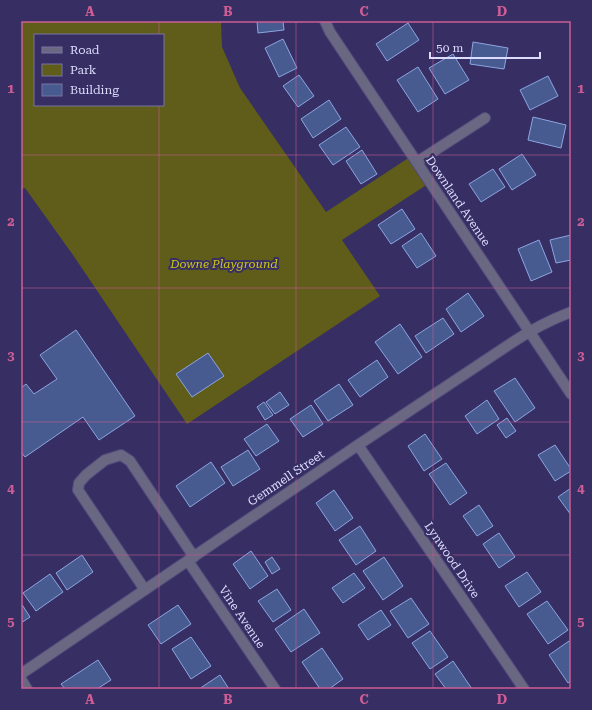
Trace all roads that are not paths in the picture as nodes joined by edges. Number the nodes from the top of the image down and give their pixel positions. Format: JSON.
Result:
{"nodes":[{"id":1,"x":325,"y":21,"type":"edge"},
{"id":2,"x":485,"y":118,"type":"dead end"},
{"id":3,"x":417,"y":162,"type":"junction"},
{"id":4,"x":571,"y":312,"type":"edge"},
{"id":5,"x":530,"y":331,"type":"junction"},
{"id":6,"x":571,"y":394,"type":"edge"},
{"id":7,"x":358,"y":446,"type":"junction"},
{"id":8,"x":191,"y":559,"type":"junction"},
{"id":9,"x":145,"y":590,"type":"junction"},
{"id":10,"x":21,"y":674,"type":"edge"},
{"id":11,"x":21,"y":680,"type":"edge"},
{"id":12,"x":27,"y":689,"type":"edge"},
{"id":13,"x":275,"y":689,"type":"edge"},
{"id":14,"x":524,"y":689,"type":"edge"}],
"edges":[{"from":1,"to":3,"type":"street","name":"Downland Avenue"},
{"from":2,"to":3,"type":"street"},
{"from":3,"to":5,"type":"street","name":"Downland Avenue"},
{"from":4,"to":5,"type":"street","name":"Gemmell Street"},
{"from":5,"to":6,"type":"street","name":"Downland Avenue"},
{"from":5,"to":7,"type":"street","name":"Gemmell Street"},
{"from":7,"to":8,"type":"street","name":"Gemmell Street"},
{"from":7,"to":14,"type":"street","name":"Lynwood Drive"},
{"from":8,"to":9,"type":"street","name":"Gemmell Street"},
{"from":8,"to":9,"type":"street","name":"Vine Avenue"},
{"from":8,"to":13,"type":"street","name":"Vine Avenue"},
{"from":9,"to":10,"type":"street","name":"Gemmell Street"},
{"from":11,"to":12,"type":"street"}]}
